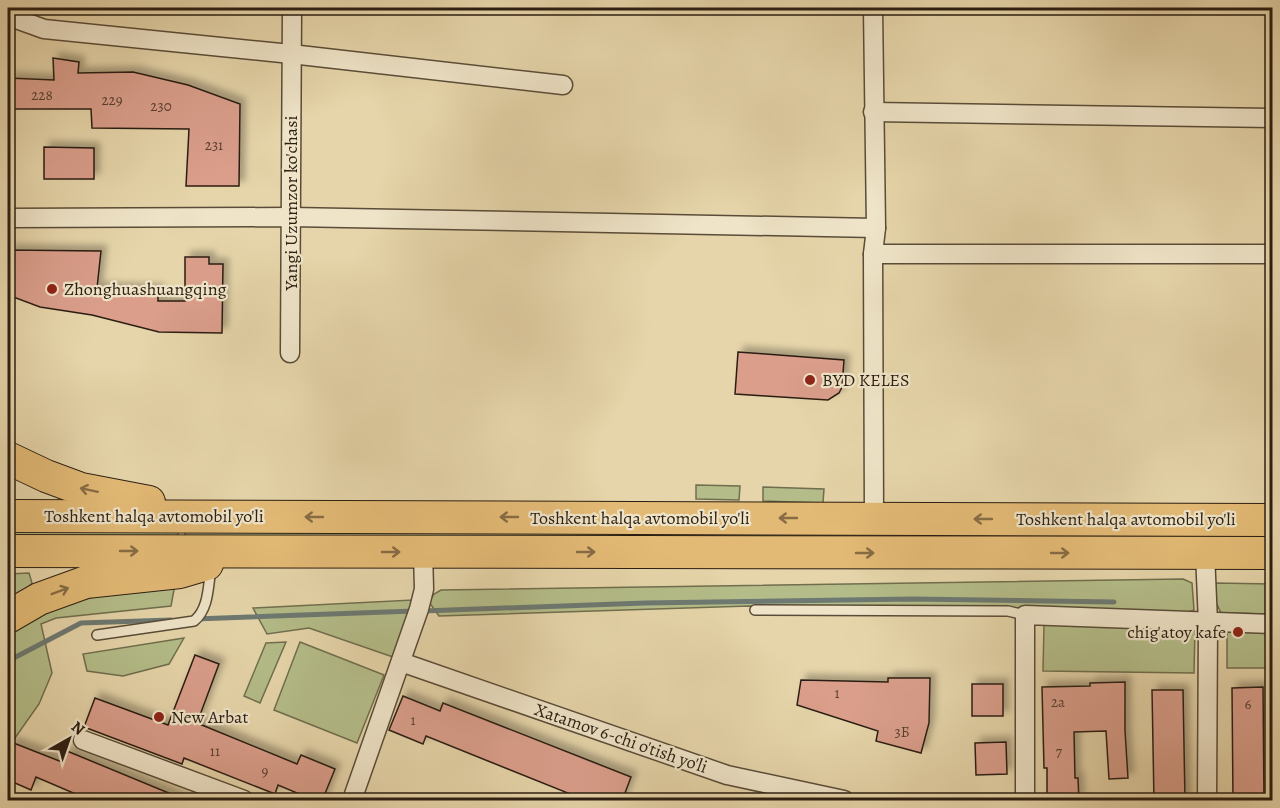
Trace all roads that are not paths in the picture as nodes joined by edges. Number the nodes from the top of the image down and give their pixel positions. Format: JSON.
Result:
{"nodes":[{"id":1,"x":291,"y":8,"type":"edge"},
{"id":2,"x":873,"y":8,"type":"edge"},
{"id":3,"x":8,"y":16,"type":"edge"},
{"id":4,"x":291,"y":54,"type":"junction"},
{"id":5,"x":563,"y":86,"type":"dead end"},
{"id":6,"x":873,"y":112,"type":"junction"},
{"id":7,"x":1272,"y":118,"type":"edge"},
{"id":8,"x":291,"y":217,"type":"junction"},
{"id":9,"x":8,"y":218,"type":"edge"},
{"id":10,"x":876,"y":228,"type":"junction"},
{"id":11,"x":873,"y":254,"type":"junction"},
{"id":12,"x":1272,"y":254,"type":"edge"},
{"id":13,"x":290,"y":353,"type":"dead end"},
{"id":14,"x":8,"y":458,"type":"edge"},
{"id":15,"x":8,"y":516,"type":"edge"},
{"id":16,"x":229,"y":516,"type":"junction"},
{"id":17,"x":873,"y":518,"type":"junction"},
{"id":18,"x":1272,"y":519,"type":"edge"},
{"id":19,"x":8,"y":551,"type":"edge"},
{"id":20,"x":249,"y":552,"type":"junction"},
{"id":21,"x":423,"y":552,"type":"junction"},
{"id":22,"x":1205,"y":553,"type":"junction"},
{"id":23,"x":1272,"y":553,"type":"edge"},
{"id":24,"x":212,"y":562,"type":"junction"},
{"id":25,"x":755,"y":610,"type":"dead end"},
{"id":26,"x":1025,"y":615,"type":"junction"},
{"id":27,"x":8,"y":617,"type":"edge"},
{"id":28,"x":1208,"y":623,"type":"junction"},
{"id":29,"x":1272,"y":624,"type":"edge"},
{"id":30,"x":97,"y":635,"type":"dead end"},
{"id":31,"x":401,"y":662,"type":"junction"},
{"id":32,"x":83,"y":740,"type":"dead end"},
{"id":33,"x":244,"y":801,"type":"edge"},
{"id":34,"x":352,"y":801,"type":"edge"},
{"id":35,"x":844,"y":801,"type":"edge"},
{"id":36,"x":1025,"y":801,"type":"edge"},
{"id":37,"x":1207,"y":801,"type":"edge"}],
"edges":[{"from":1,"to":4,"type":"street","name":"Yangi Uzumzor ko'chasi"},
{"from":2,"to":6,"type":"street"},
{"from":3,"to":4,"type":"street"},
{"from":4,"to":5,"type":"street"},
{"from":4,"to":8,"type":"street","name":"Yangi Uzumzor ko'chasi"},
{"from":6,"to":7,"type":"street"},
{"from":6,"to":10,"type":"street"},
{"from":8,"to":9,"type":"street"},
{"from":8,"to":10,"type":"street"},
{"from":8,"to":13,"type":"street","name":"Yangi Uzumzor ko'chasi"},
{"from":10,"to":11,"type":"street"},
{"from":11,"to":12,"type":"street"},
{"from":11,"to":17,"type":"street"},
{"from":16,"to":14,"type":"highway","one_way":true},
{"from":15,"to":16,"type":"highway","name":"Toshkent halqa avtomobil yo'li"},
{"from":17,"to":16,"type":"highway","name":"Toshkent halqa avtomobil yo'li","one_way":true},
{"from":18,"to":17,"type":"highway","name":"Toshkent halqa avtomobil yo'li","one_way":true},
{"from":19,"to":20,"type":"highway","name":"Toshkent halqa avtomobil yo'li","one_way":true},
{"from":20,"to":21,"type":"highway","name":"Toshkent halqa avtomobil yo'li","one_way":true},
{"from":20,"to":24,"type":"highway"},
{"from":21,"to":22,"type":"highway","name":"Toshkent halqa avtomobil yo'li","one_way":true},
{"from":21,"to":31,"type":"street"},
{"from":22,"to":23,"type":"highway","name":"Toshkent halqa avtomobil yo'li"},
{"from":22,"to":28,"type":"street"},
{"from":27,"to":24,"type":"highway","one_way":true},
{"from":24,"to":30,"type":"lane"},
{"from":25,"to":26,"type":"lane"},
{"from":26,"to":28,"type":"street"},
{"from":26,"to":36,"type":"street"},
{"from":28,"to":29,"type":"street"},
{"from":28,"to":37,"type":"street"},
{"from":31,"to":34,"type":"street"},
{"from":31,"to":35,"type":"street","name":"Xatamov 6-chi o'tish yo'li"},
{"from":32,"to":33,"type":"street"}]}
